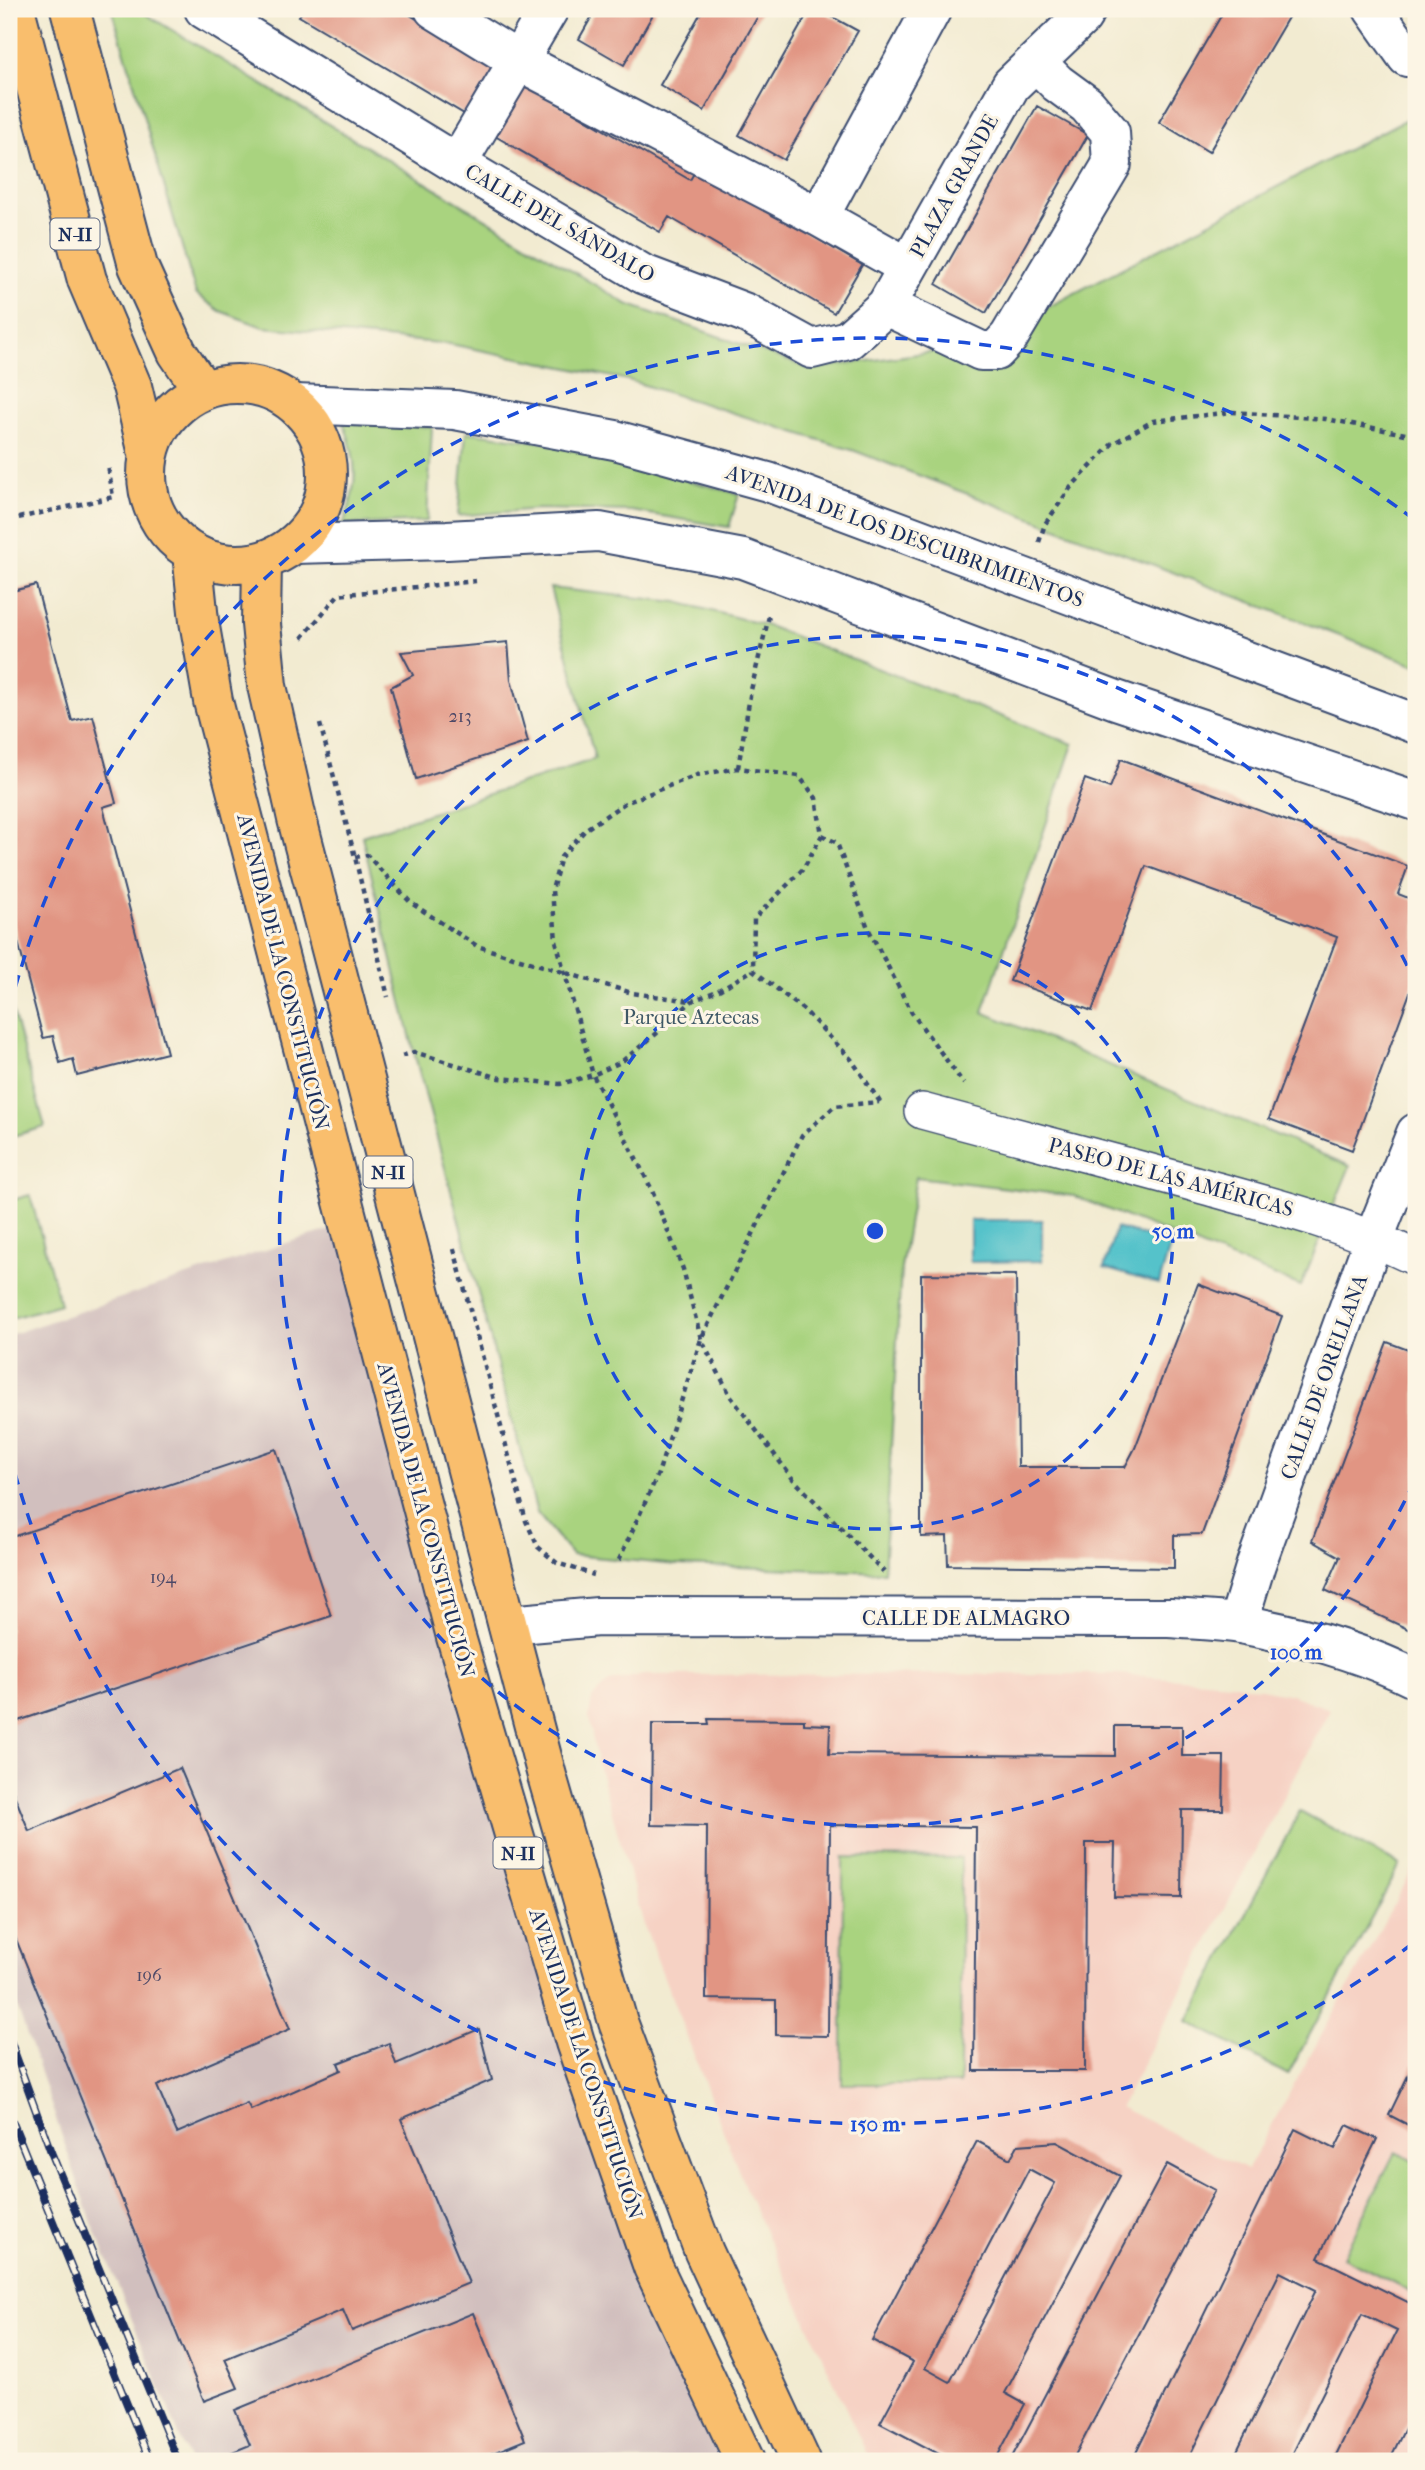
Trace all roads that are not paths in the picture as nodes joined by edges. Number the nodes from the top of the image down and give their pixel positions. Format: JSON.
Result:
{"nodes":[{"id":1,"x":15,"y":9,"type":"edge"},
{"id":2,"x":70,"y":9,"type":"edge"},
{"id":3,"x":204,"y":9,"type":"edge"},
{"id":4,"x":434,"y":9,"type":"edge"},
{"id":5,"x":549,"y":9,"type":"edge"},
{"id":6,"x":1087,"y":9,"type":"edge"},
{"id":7,"x":1373,"y":9,"type":"edge"},
{"id":8,"x":925,"y":11,"type":"edge"},
{"id":9,"x":1407,"y":57,"type":"dead end"},
{"id":10,"x":517,"y":60,"type":"junction"},
{"id":11,"x":1036,"y":62,"type":"junction"},
{"id":12,"x":457,"y":164,"type":"junction"},
{"id":13,"x":819,"y":218,"type":"junction"},
{"id":14,"x":908,"y":267,"type":"junction"},
{"id":15,"x":886,"y":306,"type":"junction"},
{"id":16,"x":202,"y":389,"type":"junction"},
{"id":17,"x":295,"y":404,"type":"junction"},
{"id":18,"x":148,"y":454,"type":"junction"},
{"id":19,"x":278,"y":552,"type":"junction"},
{"id":20,"x":192,"y":553,"type":"junction"},
{"id":21,"x":1416,"y":724,"type":"edge"},
{"id":22,"x":1416,"y":801,"type":"edge"},
{"id":23,"x":922,"y":1111,"type":"road end"},
{"id":24,"x":1416,"y":1133,"type":"edge"},
{"id":25,"x":1374,"y":1238,"type":"junction"},
{"id":26,"x":1416,"y":1258,"type":"edge"},
{"id":27,"x":1238,"y":1623,"type":"junction"},
{"id":28,"x":508,"y":1625,"type":"junction"},
{"id":29,"x":1416,"y":1679,"type":"edge"},
{"id":30,"x":745,"y":2461,"type":"edge"},
{"id":31,"x":802,"y":2461,"type":"edge"}],
"edges":[{"from":1,"to":18,"type":"main road","number":"N-II"},
{"from":2,"to":16,"type":"main road","number":"N-II"},
{"from":3,"to":12,"type":"street","name":"CALLE DEL SÁNDALO"},
{"from":4,"to":10,"type":"street","name":"PLAZA GRANDE"},
{"from":5,"to":10,"type":"street"},
{"from":6,"to":11,"type":"street","name":"PLAZA GRANDE"},
{"from":7,"to":9,"type":"street"},
{"from":8,"to":13,"type":"street"},
{"from":10,"to":12,"type":"street"},
{"from":10,"to":13,"type":"street","name":"PLAZA GRANDE"},
{"from":11,"to":14,"type":"street","name":"PLAZA GRANDE"},
{"from":11,"to":15,"type":"street"},
{"from":12,"to":15,"type":"street","name":"CALLE DEL SÁNDALO"},
{"from":13,"to":14,"type":"street","name":"PLAZA GRANDE"},
{"from":14,"to":15,"type":"street","name":"CALLE DEL SÁNDALO"},
{"from":16,"to":17,"type":"main road","number":"N-II"},
{"from":16,"to":18,"type":"main road","number":"N-II"},
{"from":17,"to":19,"type":"main road","number":"N-II"},
{"from":17,"to":21,"type":"street","name":"AVENIDA DE LOS DESCUBRIMIENTOS"},
{"from":18,"to":20,"type":"main road","number":"N-II"},
{"from":19,"to":20,"type":"main road","number":"N-II"},
{"from":19,"to":22,"type":"street"},
{"from":19,"to":28,"type":"main road","name":"AVENIDA DE LA CONSTITUCIÓN","number":"N-II"},
{"from":20,"to":30,"type":"main road","name":"AVENIDA DE LA CONSTITUCIÓN","number":"N-II"},
{"from":23,"to":25,"type":"street","name":"PASEO DE LAS AMÉRICAS"},
{"from":24,"to":25,"type":"street","name":"CALLE DE ORELLANA"},
{"from":25,"to":26,"type":"street","name":"PASEO DE LAS AMÉRICAS"},
{"from":25,"to":27,"type":"street","name":"CALLE DE ORELLANA"},
{"from":27,"to":28,"type":"street","name":"CALLE DE ALMAGRO"},
{"from":27,"to":29,"type":"street","name":"CALLE DE ALMAGRO"},
{"from":28,"to":31,"type":"main road","name":"AVENIDA DE LA CONSTITUCIÓN","number":"N-II"}]}
